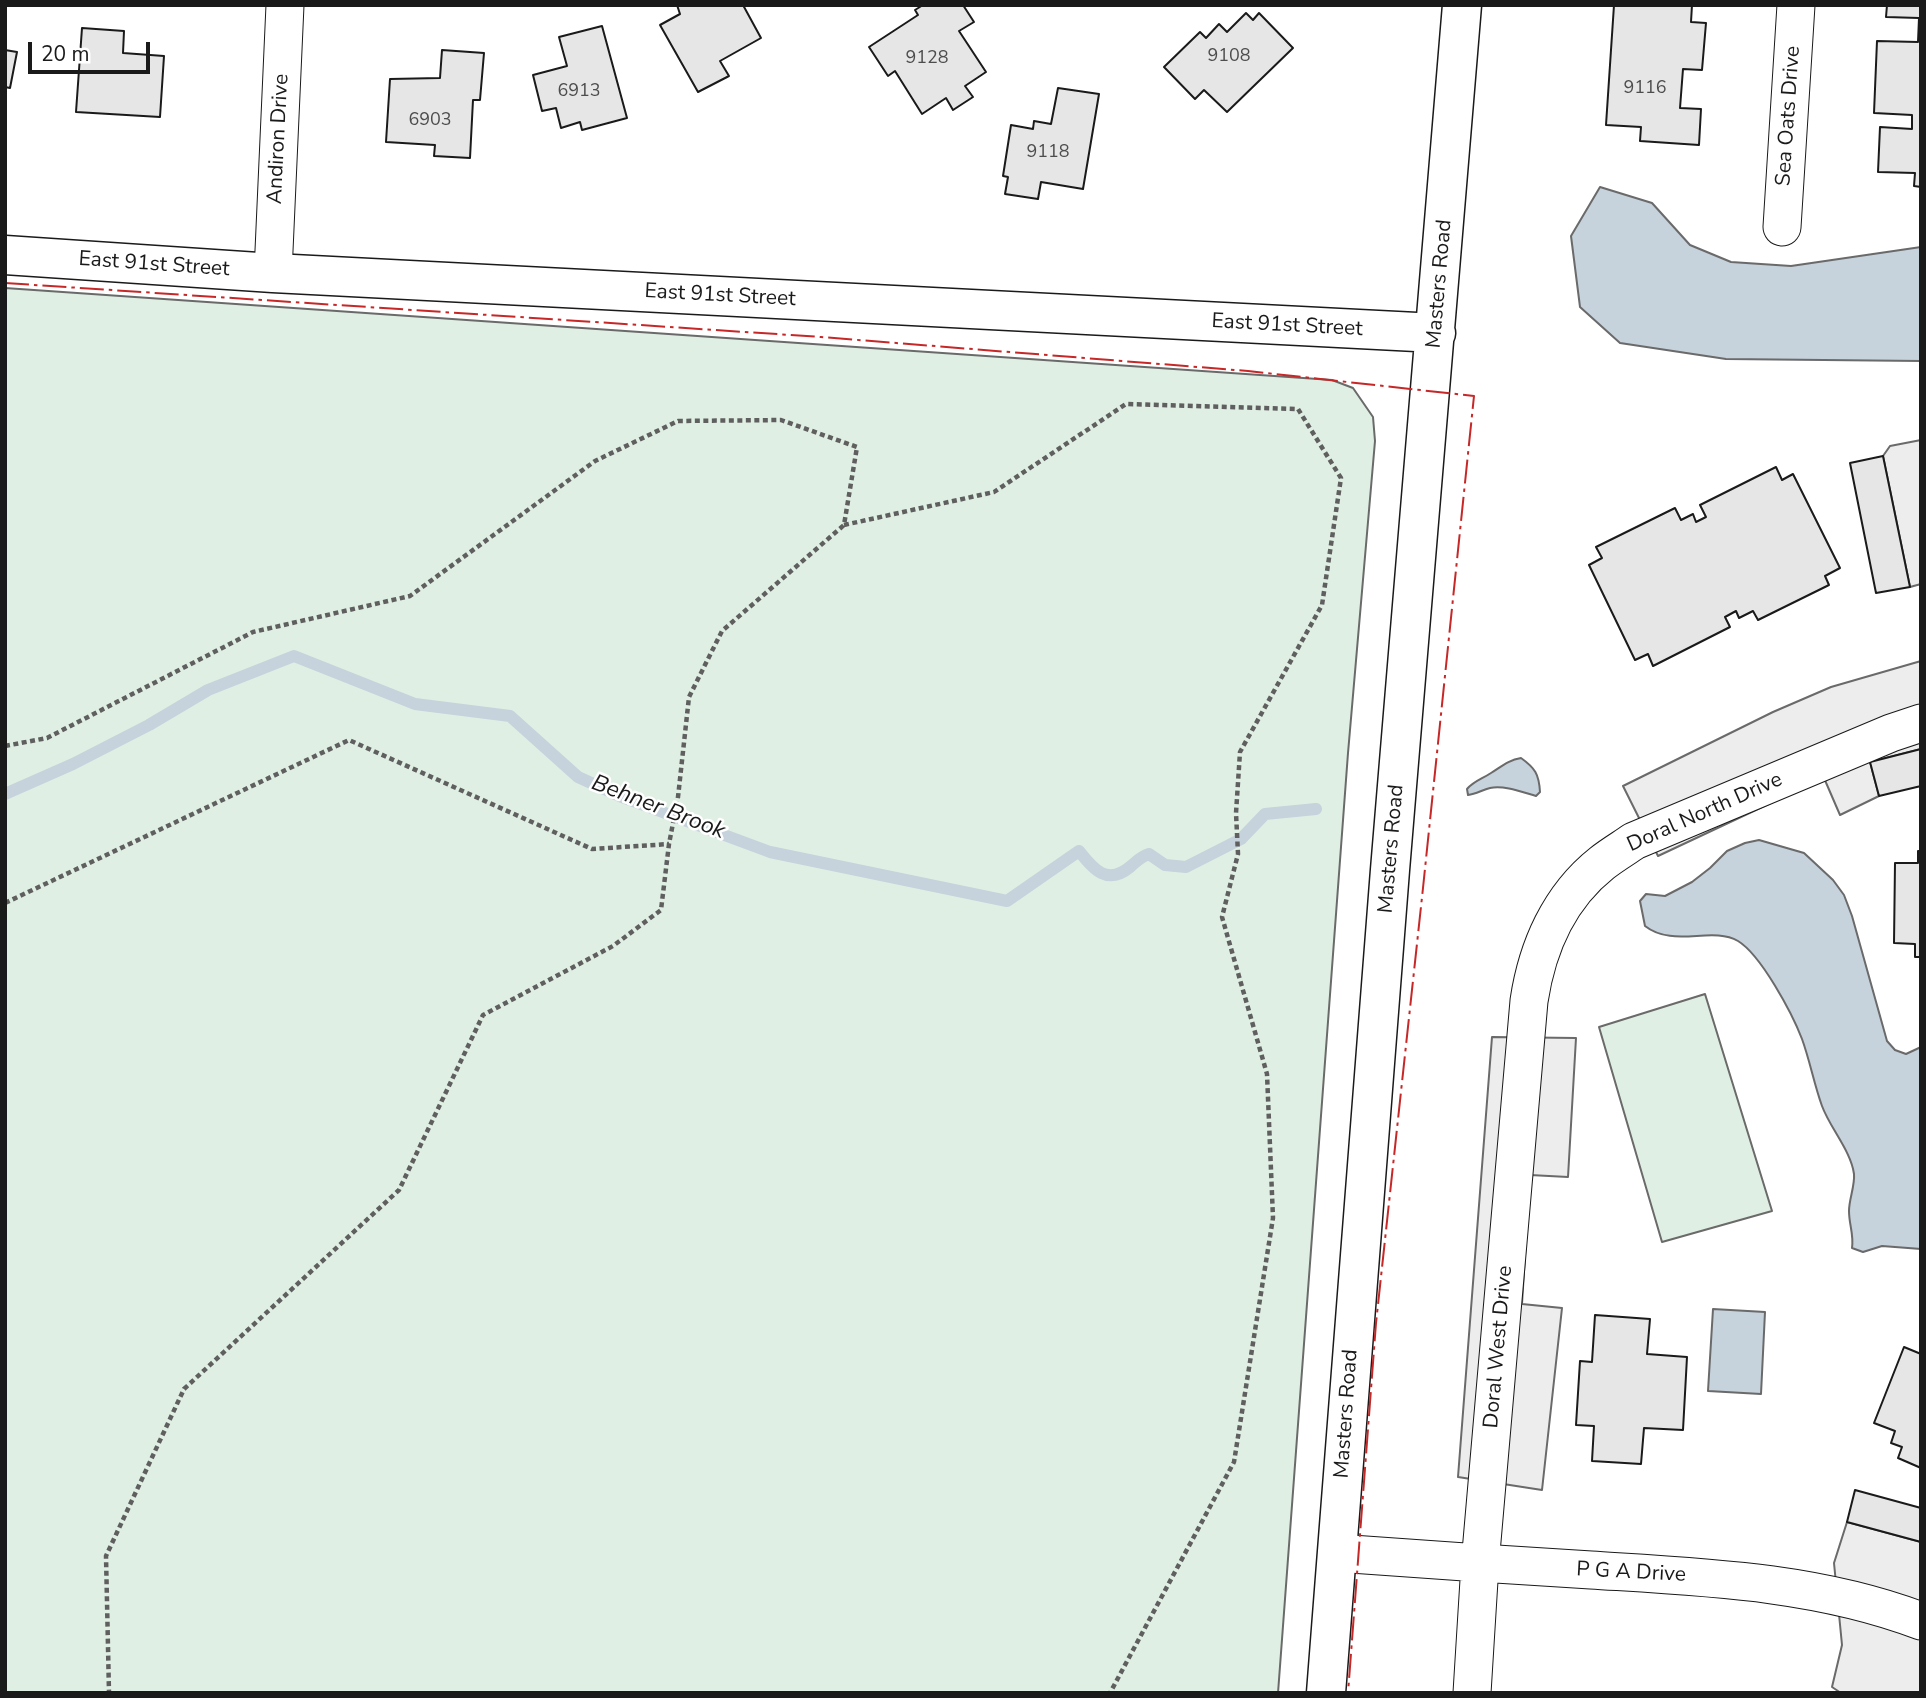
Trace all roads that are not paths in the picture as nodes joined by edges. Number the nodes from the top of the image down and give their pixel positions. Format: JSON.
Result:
{"nodes":[{"id":1,"x":285,"y":5,"type":"edge"},
{"id":2,"x":1462,"y":5,"type":"edge"},
{"id":3,"x":1796,"y":5,"type":"edge"},
{"id":4,"x":1782,"y":227,"type":"dead end"},
{"id":5,"x":5,"y":255,"type":"edge"},
{"id":6,"x":273,"y":273,"type":"junction"},
{"id":7,"x":1436,"y":333,"type":"junction"},
{"id":8,"x":1921,"y":723,"type":"edge"},
{"id":9,"x":1529,"y":1001,"type":"joint"},
{"id":10,"x":1337,"y":1553,"type":"junction"},
{"id":11,"x":1480,"y":1564,"type":"junction"},
{"id":12,"x":1921,"y":1621,"type":"edge"},
{"id":13,"x":1326,"y":1693,"type":"edge"},
{"id":14,"x":1472,"y":1693,"type":"edge"}],
"edges":[{"from":1,"to":6,"type":"street","name":"Andiron Drive"},
{"from":2,"to":7,"type":"street","name":"Masters Road"},
{"from":3,"to":4,"type":"street","name":"Sea Oats Drive"},
{"from":5,"to":6,"type":"street","name":"East 91st Street"},
{"from":6,"to":7,"type":"street","name":"East 91st Street"},
{"from":7,"to":10,"type":"street","name":"Masters Road"},
{"from":8,"to":9,"type":"street","name":"Doral North Drive"},
{"from":9,"to":11,"type":"street","name":"Doral West Drive"},
{"from":10,"to":11,"type":"street","name":"P G A Drive"},
{"from":10,"to":13,"type":"street","name":"Masters Road"},
{"from":11,"to":12,"type":"street","name":"P G A Drive"},
{"from":11,"to":14,"type":"street","name":"Doral West Drive"}]}
